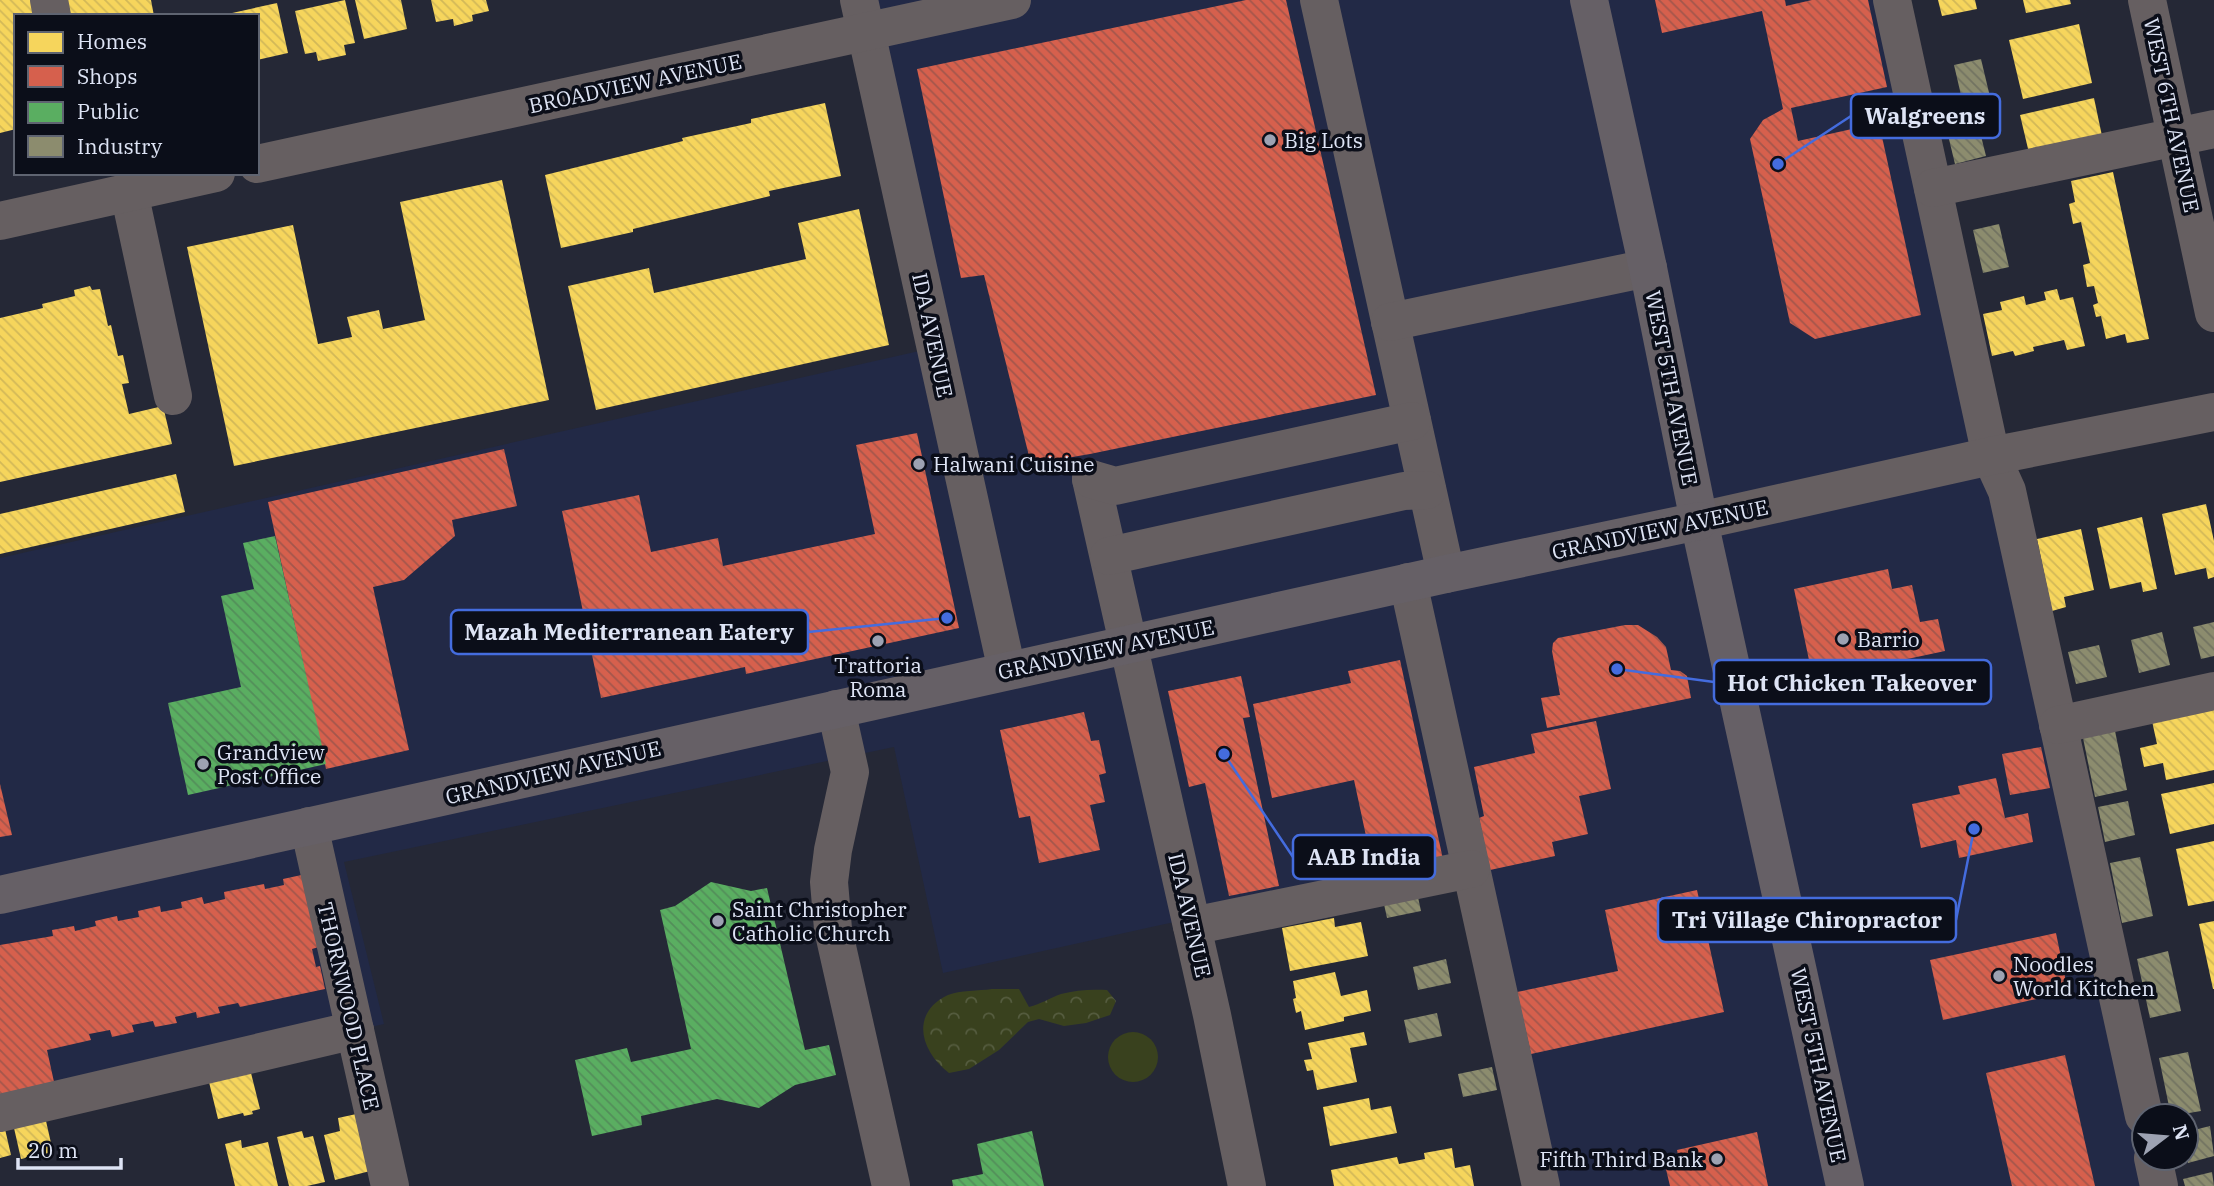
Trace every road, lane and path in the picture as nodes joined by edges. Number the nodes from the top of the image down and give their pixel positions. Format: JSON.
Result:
{"nodes":[{"id":1,"x":1012,"y":0,"type":"edge"},
{"id":2,"x":1319,"y":0,"type":"edge"},
{"id":3,"x":1589,"y":0,"type":"edge"},
{"id":4,"x":1892,"y":0,"type":"edge"},
{"id":5,"x":2147,"y":0,"type":"edge"},
{"id":6,"x":974,"y":4,"type":"edge"},
{"id":7,"x":863,"y":16,"type":"edge"},
{"id":8,"x":2214,"y":129,"type":"edge"},
{"id":9,"x":2176,"y":137,"type":"junction"},
{"id":10,"x":259,"y":164,"type":"edge"},
{"id":11,"x":201,"y":175,"type":"edge"},
{"id":12,"x":105,"y":188,"type":"edge"},
{"id":13,"x":1933,"y":188,"type":"junction"},
{"id":14,"x":0,"y":221,"type":"edge"},
{"id":15,"x":1648,"y":268,"type":"junction"},
{"id":16,"x":2214,"y":313,"type":"edge"},
{"id":17,"x":1390,"y":322,"type":"junction"},
{"id":18,"x":173,"y":396,"type":"dead end"},
{"id":19,"x":1409,"y":409,"type":"junction"},
{"id":20,"x":2214,"y":412,"type":"edge"},
{"id":21,"x":1991,"y":456,"type":"junction"},
{"id":22,"x":1427,"y":490,"type":"junction"},
{"id":23,"x":1699,"y":521,"type":"junction"},
{"id":24,"x":1109,"y":556,"type":"junction"},
{"id":25,"x":1446,"y":573,"type":"junction"},
{"id":26,"x":1408,"y":582,"type":"junction"},
{"id":27,"x":1128,"y":645,"type":"junction"},
{"id":28,"x":1007,"y":671,"type":"junction"},
{"id":29,"x":2214,"y":691,"type":"edge"},
{"id":30,"x":836,"y":709,"type":"junction"},
{"id":31,"x":2058,"y":724,"type":"junction"},
{"id":32,"x":309,"y":826,"type":"junction"},
{"id":33,"x":1471,"y":869,"type":"junction"},
{"id":34,"x":0,"y":895,"type":"edge"},
{"id":35,"x":1192,"y":926,"type":"junction"},
{"id":36,"x":355,"y":1030,"type":"junction"},
{"id":37,"x":2141,"y":1102,"type":"edge"},
{"id":38,"x":0,"y":1114,"type":"edge"},
{"id":39,"x":390,"y":1186,"type":"edge"},
{"id":40,"x":891,"y":1186,"type":"edge"},
{"id":41,"x":1247,"y":1186,"type":"edge"},
{"id":42,"x":1541,"y":1186,"type":"edge"},
{"id":43,"x":1845,"y":1186,"type":"edge"}],
"edges":[{"from":1,"to":6,"type":"street","name":"BROADVIEW AVENUE"},
{"from":2,"to":17,"type":"street"},
{"from":3,"to":15,"type":"main road","name":"WEST 5TH AVENUE"},
{"from":4,"to":13,"type":"street"},
{"from":5,"to":9,"type":"street","name":"WEST 6TH AVENUE"},
{"from":6,"to":7,"type":"street","name":"BROADVIEW AVENUE"},
{"from":7,"to":10,"type":"street","name":"BROADVIEW AVENUE"},
{"from":7,"to":28,"type":"street","name":"IDA AVENUE"},
{"from":8,"to":9,"type":"street"},
{"from":9,"to":13,"type":"street"},
{"from":9,"to":16,"type":"street","name":"WEST 6TH AVENUE"},
{"from":11,"to":12,"type":"street"},
{"from":12,"to":14,"type":"street"},
{"from":12,"to":18,"type":"street"},
{"from":13,"to":21,"type":"street"},
{"from":15,"to":17,"type":"street"},
{"from":15,"to":23,"type":"main road","name":"WEST 5TH AVENUE"},
{"from":17,"to":19,"type":"street"},
{"from":19,"to":22,"type":"street"},
{"from":19,"to":24,"type":"street","name":"IDA AVENUE"},
{"from":20,"to":21,"type":"street","name":"GRANDVIEW AVENUE"},
{"from":21,"to":23,"type":"street","name":"GRANDVIEW AVENUE"},
{"from":21,"to":31,"type":"street"},
{"from":22,"to":24,"type":"street"},
{"from":22,"to":25,"type":"street"},
{"from":23,"to":25,"type":"main road","name":"GRANDVIEW AVENUE"},
{"from":23,"to":43,"type":"main road","name":"WEST 5TH AVENUE"},
{"from":24,"to":27,"type":"street","name":"IDA AVENUE"},
{"from":25,"to":26,"type":"main road","name":"GRANDVIEW AVENUE"},
{"from":26,"to":27,"type":"main road","name":"GRANDVIEW AVENUE"},
{"from":26,"to":33,"type":"street"},
{"from":27,"to":28,"type":"main road","name":"GRANDVIEW AVENUE"},
{"from":27,"to":35,"type":"street","name":"IDA AVENUE"},
{"from":28,"to":30,"type":"main road","name":"GRANDVIEW AVENUE"},
{"from":29,"to":31,"type":"street"},
{"from":30,"to":32,"type":"main road","name":"GRANDVIEW AVENUE"},
{"from":30,"to":40,"type":"street"},
{"from":31,"to":37,"type":"street"},
{"from":32,"to":34,"type":"main road","name":"GRANDVIEW AVENUE"},
{"from":32,"to":36,"type":"street","name":"THORNWOOD PLACE"},
{"from":33,"to":35,"type":"street"},
{"from":33,"to":42,"type":"street"},
{"from":35,"to":41,"type":"street","name":"IDA AVENUE"},
{"from":36,"to":38,"type":"street"},
{"from":36,"to":39,"type":"street","name":"THORNWOOD PLACE"}]}
